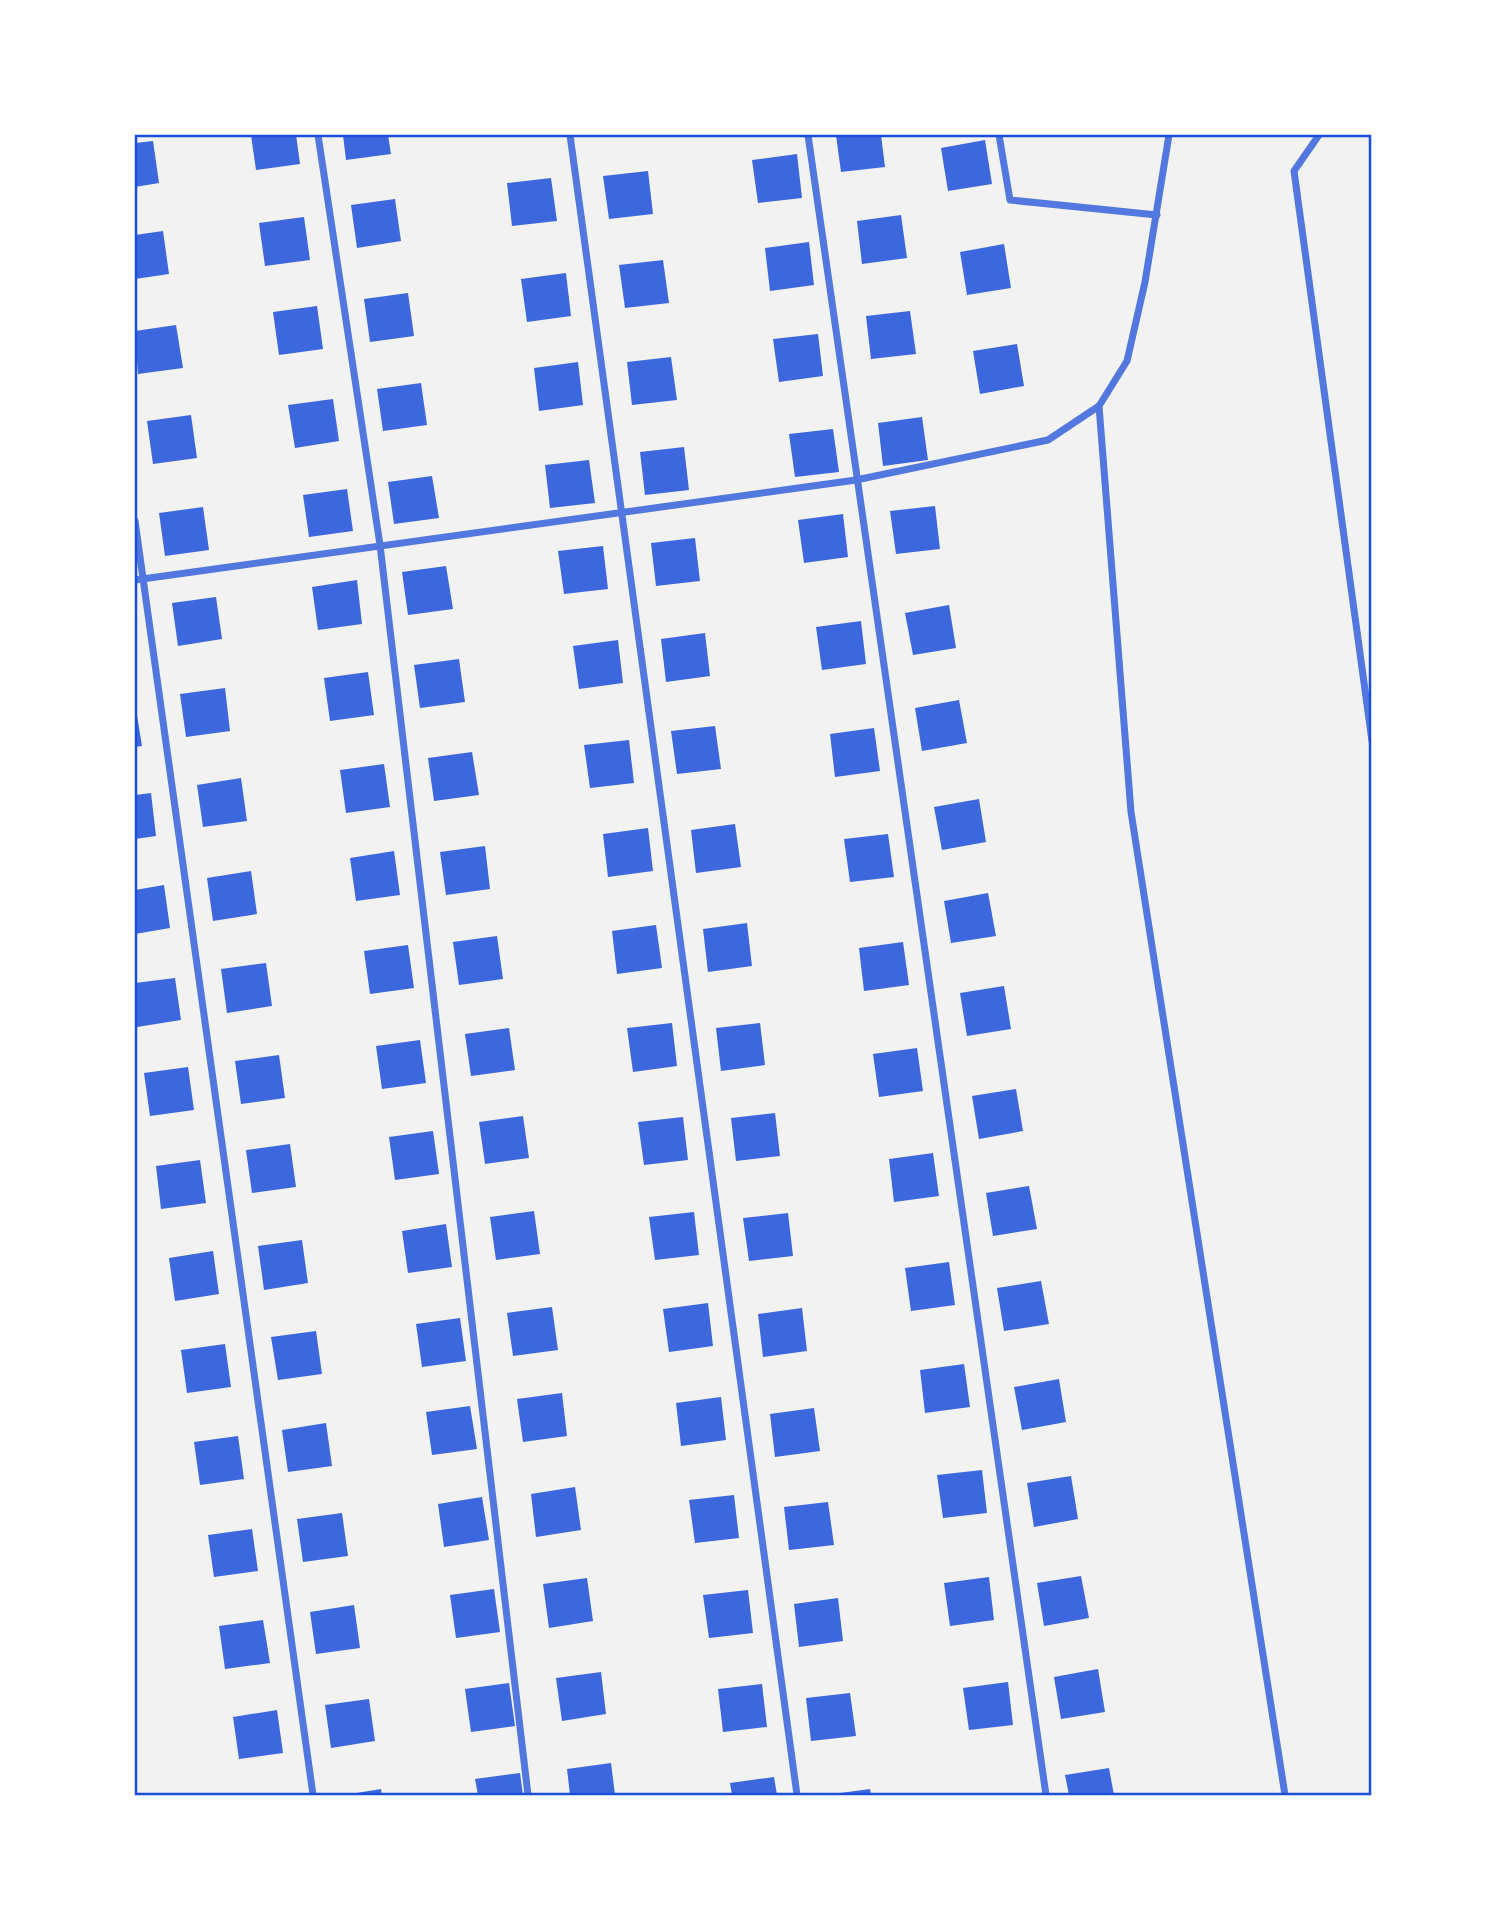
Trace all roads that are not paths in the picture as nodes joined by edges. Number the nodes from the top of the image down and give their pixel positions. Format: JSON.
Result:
{"nodes":[{"id":1,"x":317,"y":135,"type":"edge"},
{"id":2,"x":570,"y":135,"type":"edge"},
{"id":3,"x":808,"y":135,"type":"edge"},
{"id":4,"x":999,"y":135,"type":"edge"},
{"id":5,"x":1169,"y":135,"type":"edge"},
{"id":6,"x":1320,"y":135,"type":"edge"},
{"id":7,"x":1157,"y":215,"type":"junction"},
{"id":8,"x":1099,"y":406,"type":"junction"},
{"id":9,"x":856,"y":480,"type":"junction"},
{"id":10,"x":621,"y":512,"type":"junction"},
{"id":11,"x":135,"y":521,"type":"edge"},
{"id":12,"x":380,"y":545,"type":"junction"},
{"id":13,"x":139,"y":579,"type":"edge"},
{"id":14,"x":1372,"y":741,"type":"edge"},
{"id":15,"x":313,"y":1795,"type":"edge"},
{"id":16,"x":528,"y":1795,"type":"edge"},
{"id":17,"x":797,"y":1795,"type":"edge"},
{"id":18,"x":1046,"y":1795,"type":"edge"},
{"id":19,"x":1284,"y":1795,"type":"edge"}],
"edges":[{"from":1,"to":12,"type":"street"},
{"from":2,"to":10,"type":"street"},
{"from":3,"to":9,"type":"street"},
{"from":4,"to":7,"type":"street"},
{"from":5,"to":7,"type":"street"},
{"from":6,"to":14,"type":"street"},
{"from":7,"to":8,"type":"street"},
{"from":8,"to":9,"type":"street"},
{"from":8,"to":19,"type":"street"},
{"from":9,"to":10,"type":"street"},
{"from":9,"to":18,"type":"street"},
{"from":10,"to":12,"type":"street"},
{"from":10,"to":17,"type":"street"},
{"from":11,"to":13,"type":"street"},
{"from":12,"to":13,"type":"street"},
{"from":12,"to":16,"type":"street"},
{"from":13,"to":15,"type":"street"}]}
